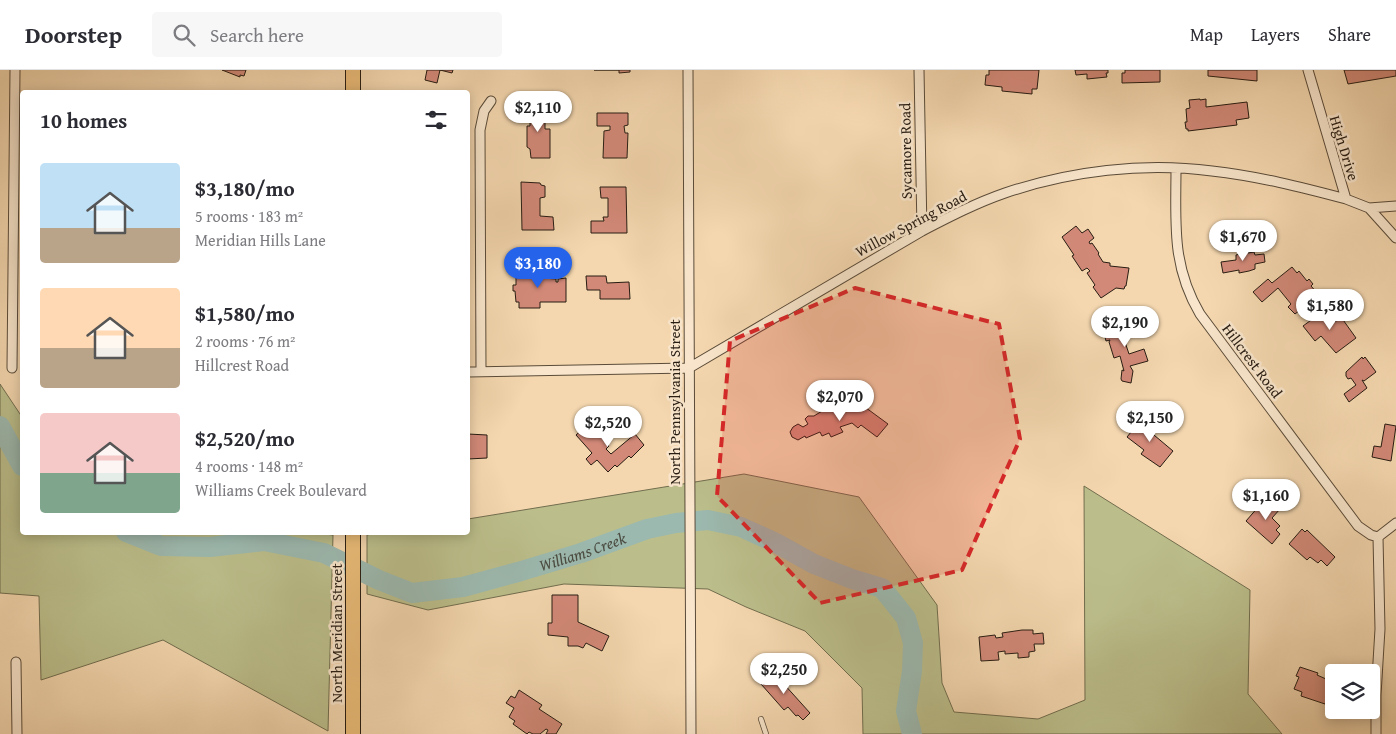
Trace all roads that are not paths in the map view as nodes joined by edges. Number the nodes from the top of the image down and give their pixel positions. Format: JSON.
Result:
{"nodes":[{"id":1,"x":15,"y":70,"type":"edge"},
{"id":2,"x":353,"y":70,"type":"edge"},
{"id":3,"x":688,"y":70,"type":"edge"},
{"id":4,"x":919,"y":70,"type":"edge"},
{"id":5,"x":1308,"y":70,"type":"edge"},
{"id":6,"x":353,"y":90,"type":"edge"},
{"id":7,"x":491,"y":101,"type":"dead end"},
{"id":8,"x":1176,"y":168,"type":"junction"},
{"id":9,"x":1346,"y":198,"type":"junction"},
{"id":10,"x":1396,"y":206,"type":"edge"},
{"id":11,"x":1369,"y":208,"type":"junction"},
{"id":12,"x":922,"y":230,"type":"junction"},
{"id":13,"x":1396,"y":238,"type":"edge"},
{"id":14,"x":12,"y":368,"type":"dead end"},
{"id":15,"x":689,"y":368,"type":"junction"},
{"id":16,"x":481,"y":371,"type":"junction"},
{"id":17,"x":470,"y":372,"type":"edge"},
{"id":18,"x":1396,"y":523,"type":"edge"},
{"id":19,"x":353,"y":535,"type":"edge"},
{"id":20,"x":1378,"y":537,"type":"junction"},
{"id":21,"x":16,"y":662,"type":"dead end"},
{"id":22,"x":761,"y":719,"type":"dead end"},
{"id":23,"x":17,"y":734,"type":"edge"},
{"id":24,"x":353,"y":734,"type":"edge"},
{"id":25,"x":691,"y":734,"type":"edge"},
{"id":26,"x":766,"y":734,"type":"edge"},
{"id":27,"x":1376,"y":734,"type":"edge"}],
"edges":[{"from":1,"to":14,"type":"street"},
{"from":2,"to":6,"type":"main road"},
{"from":3,"to":15,"type":"street","name":"North Pennsylvania Street"},
{"from":4,"to":12,"type":"street","name":"Sycamore Road"},
{"from":5,"to":9,"type":"street","name":"High Drive"},
{"from":7,"to":16,"type":"street"},
{"from":8,"to":9,"type":"street","name":"Willow Spring Road"},
{"from":8,"to":12,"type":"street","name":"Willow Spring Road"},
{"from":8,"to":20,"type":"street","name":"Hillcrest Road"},
{"from":9,"to":11,"type":"street","name":"High Drive"},
{"from":10,"to":11,"type":"street"},
{"from":11,"to":13,"type":"street","name":"High Drive"},
{"from":12,"to":15,"type":"street","name":"Willow Spring Road"},
{"from":15,"to":16,"type":"street"},
{"from":15,"to":25,"type":"street","name":"North Pennsylvania Street"},
{"from":16,"to":17,"type":"street"},
{"from":18,"to":20,"type":"street"},
{"from":19,"to":24,"type":"main road","name":"North Meridian Street"},
{"from":20,"to":27,"type":"street"},
{"from":21,"to":23,"type":"street"},
{"from":22,"to":26,"type":"lane"}]}
